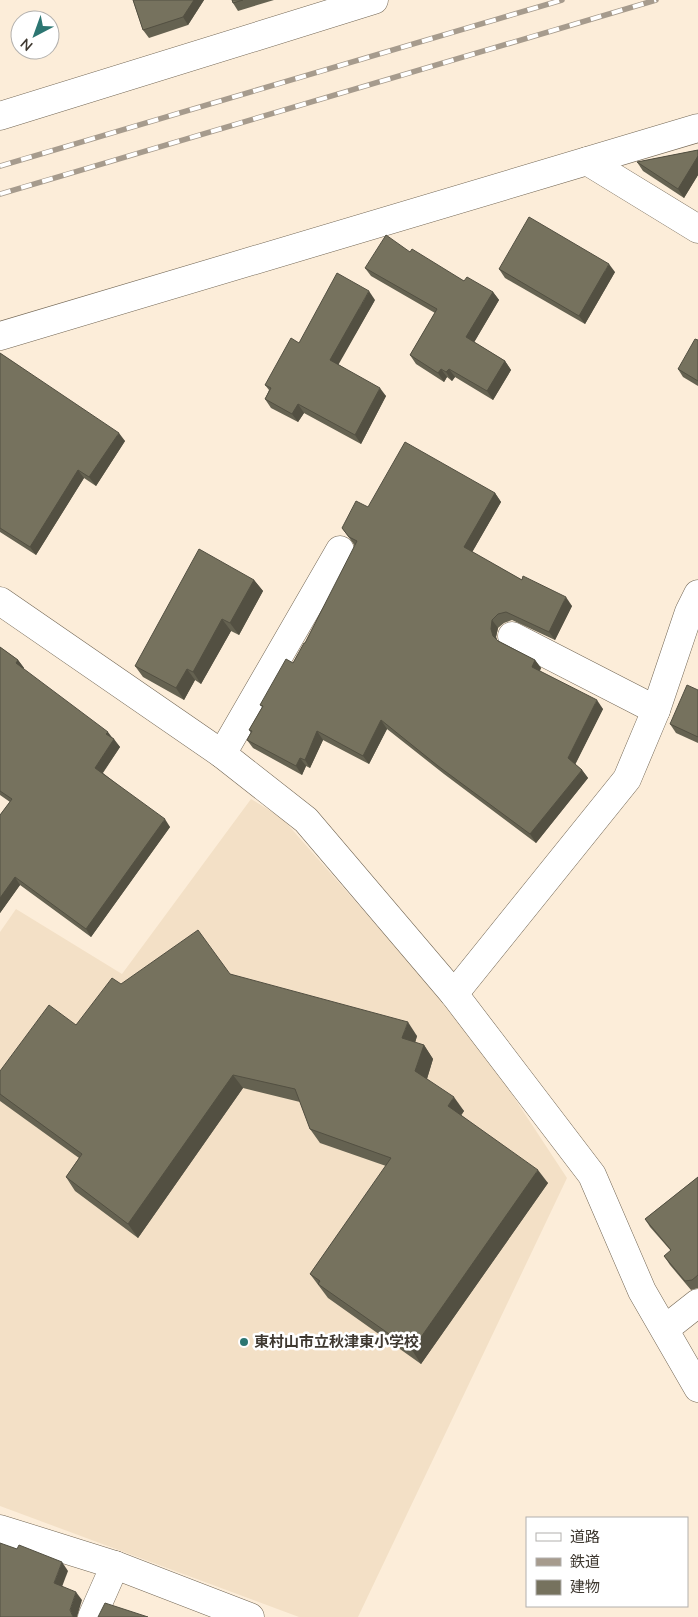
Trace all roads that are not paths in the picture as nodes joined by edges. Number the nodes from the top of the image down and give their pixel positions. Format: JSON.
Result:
{"nodes":[{"id":1,"x":374,"y":0,"type":"edge"},
{"id":2,"x":0,"y":116,"type":"edge"},
{"id":3,"x":698,"y":128,"type":"edge"},
{"id":4,"x":587,"y":161,"type":"junction"},
{"id":5,"x":698,"y":229,"type":"edge"},
{"id":6,"x":0,"y":336,"type":"edge"},
{"id":7,"x":340,"y":550,"type":"dead end"},
{"id":8,"x":698,"y":594,"type":"edge"},
{"id":9,"x":1,"y":602,"type":"edge"},
{"id":10,"x":512,"y":636,"type":"dead end"},
{"id":11,"x":656,"y":710,"type":"junction"},
{"id":12,"x":222,"y":754,"type":"junction"},
{"id":13,"x":454,"y":994,"type":"junction"},
{"id":14,"x":698,"y":1303,"type":"edge"},
{"id":15,"x":665,"y":1329,"type":"junction"},
{"id":16,"x":698,"y":1388,"type":"edge"},
{"id":17,"x":0,"y":1529,"type":"edge"},
{"id":18,"x":115,"y":1565,"type":"junction"},
{"id":19,"x":92,"y":1617,"type":"edge"},
{"id":20,"x":250,"y":1617,"type":"edge"}],
"edges":[{"from":1,"to":2,"type":"street"},
{"from":3,"to":4,"type":"street"},
{"from":4,"to":5,"type":"street"},
{"from":4,"to":6,"type":"street"},
{"from":7,"to":12,"type":"street"},
{"from":8,"to":11,"type":"street"},
{"from":9,"to":12,"type":"street"},
{"from":10,"to":11,"type":"street"},
{"from":11,"to":13,"type":"street"},
{"from":12,"to":13,"type":"street"},
{"from":13,"to":15,"type":"street"},
{"from":14,"to":15,"type":"street"},
{"from":15,"to":16,"type":"street"},
{"from":17,"to":18,"type":"street"},
{"from":18,"to":19,"type":"street"},
{"from":18,"to":20,"type":"street"}]}
